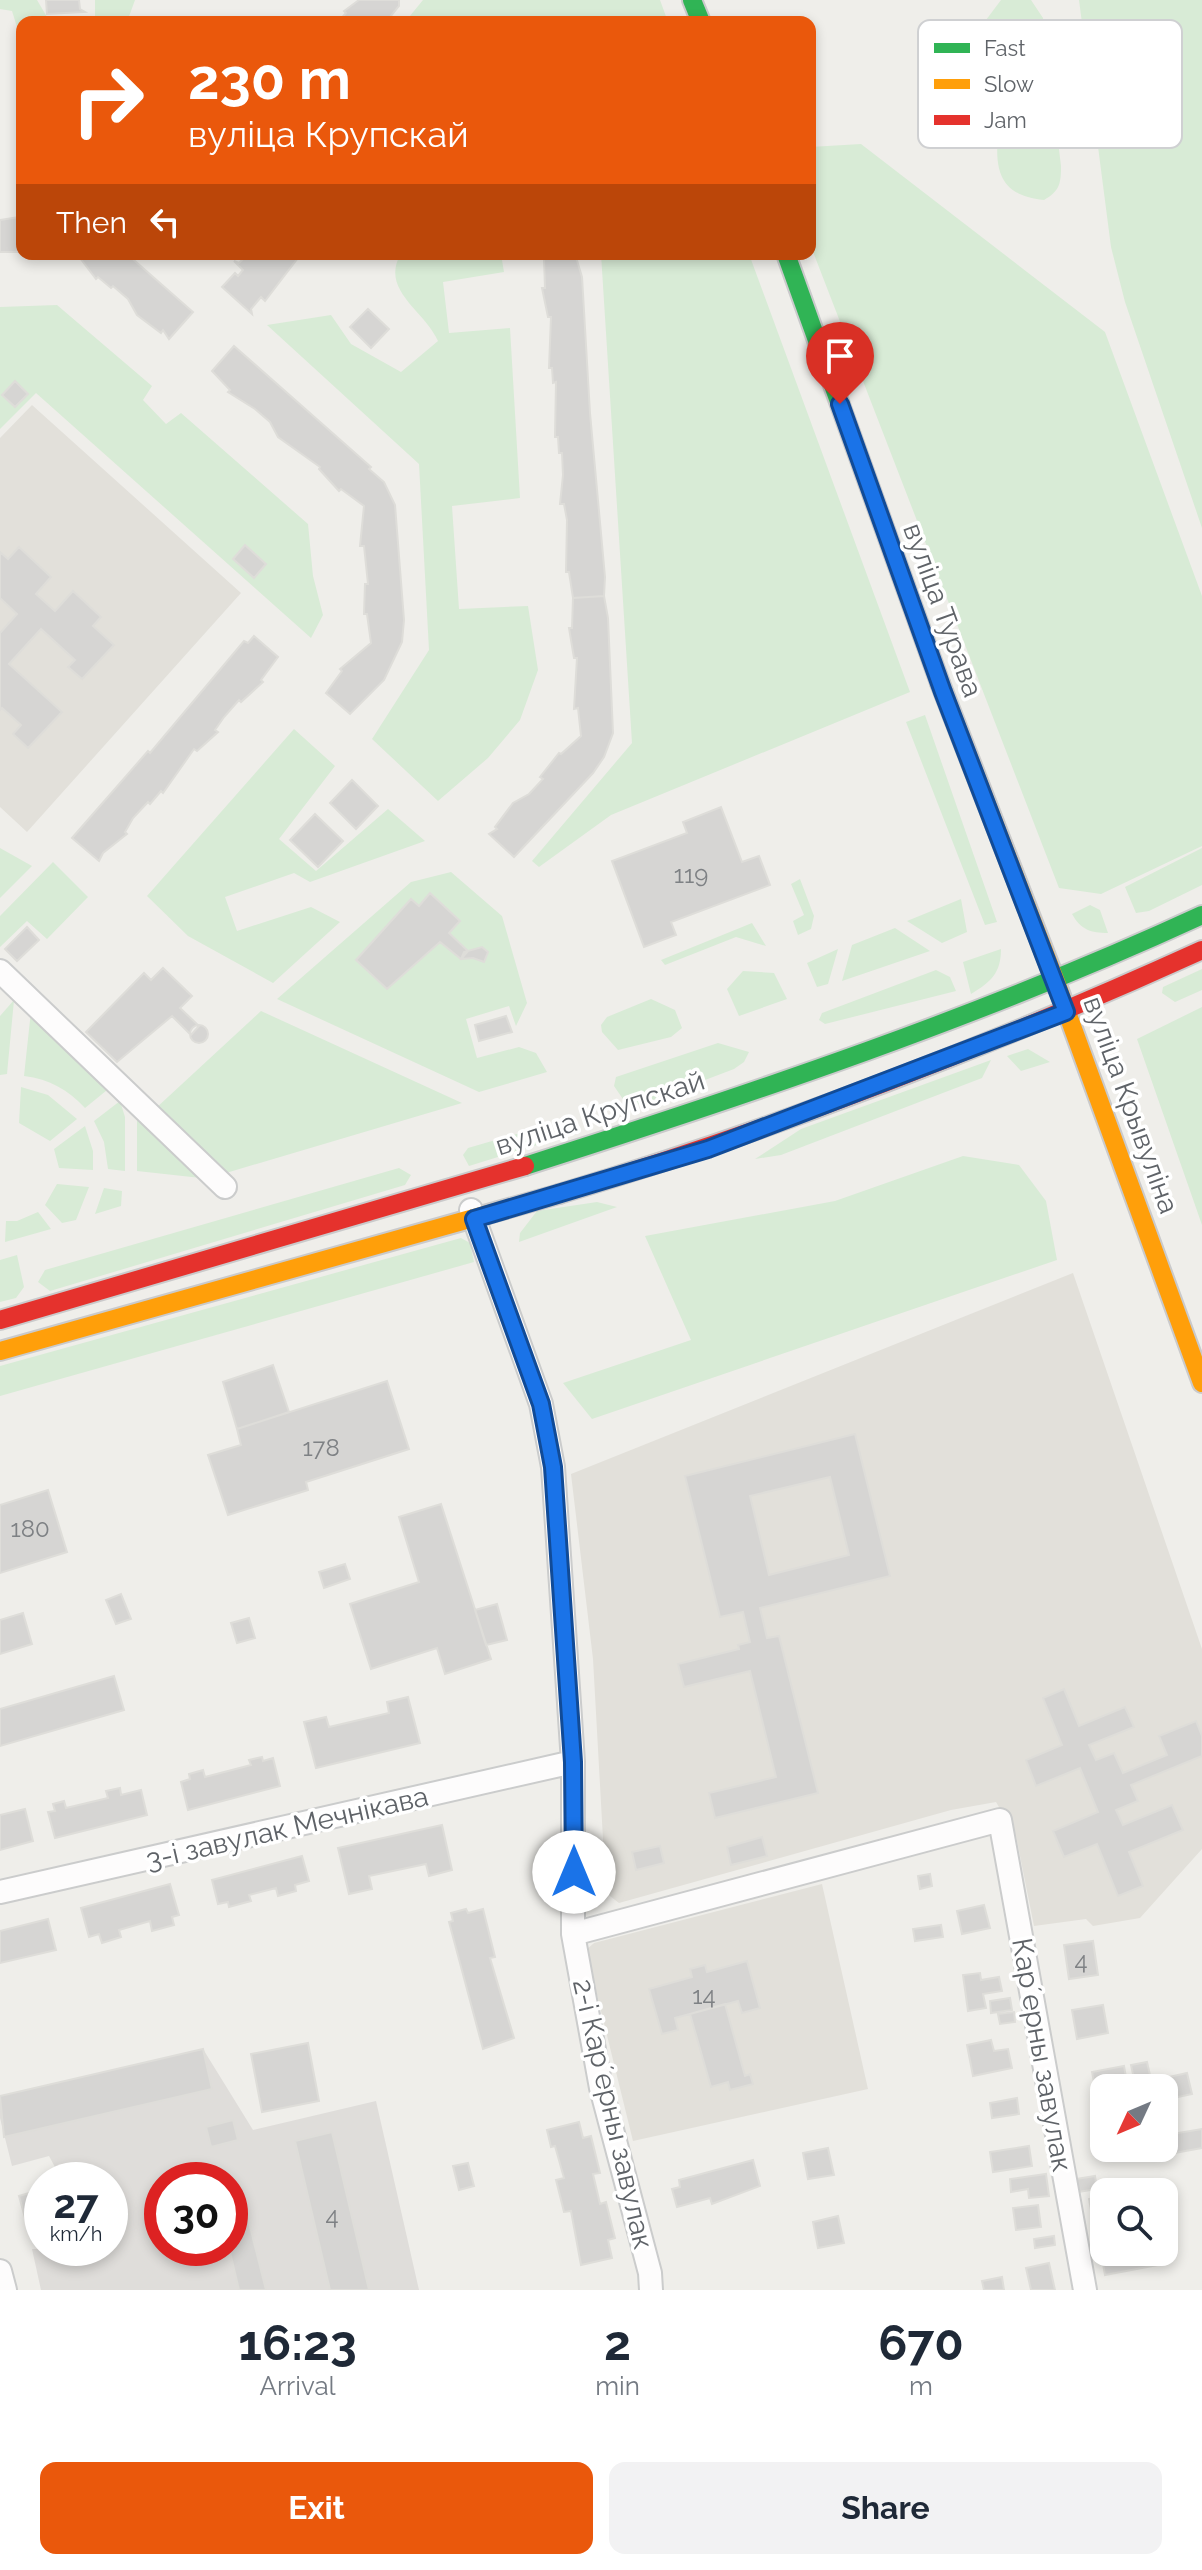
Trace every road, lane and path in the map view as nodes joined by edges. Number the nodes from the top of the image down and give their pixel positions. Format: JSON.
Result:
{"nodes":[{"id":1,"x":788,"y":260,"type":"edge"},
{"id":2,"x":1202,"y":915,"type":"edge"},
{"id":3,"x":1202,"y":950,"type":"edge"},
{"id":4,"x":0,"y":971,"type":"edge"},
{"id":5,"x":1056,"y":982,"type":"junction"},
{"id":6,"x":1066,"y":1012,"type":"junction"},
{"id":7,"x":463,"y":1186,"type":"junction"},
{"id":8,"x":225,"y":1187,"type":"dead end"},
{"id":9,"x":474,"y":1219,"type":"junction"},
{"id":10,"x":0,"y":1320,"type":"edge"},
{"id":11,"x":0,"y":1351,"type":"edge"},
{"id":12,"x":1202,"y":1383,"type":"edge"},
{"id":13,"x":573,"y":1762,"type":"junction"},
{"id":14,"x":0,"y":1892,"type":"edge"},
{"id":15,"x":573,"y":1934,"type":"junction"},
{"id":16,"x":0,"y":2271,"type":"edge"},
{"id":17,"x":5,"y":2290,"type":"edge"},
{"id":18,"x":651,"y":2290,"type":"edge"},
{"id":19,"x":1085,"y":2290,"type":"edge"}],
"edges":[{"from":1,"to":5,"type":"main road","name":"вуліца Турава"},
{"from":2,"to":5,"type":"main road","name":"вуліца Крупскай"},
{"from":3,"to":6,"type":"main road"},
{"from":4,"to":8,"type":"street"},
{"from":5,"to":6,"type":"main road","name":"вуліца Крывуліна"},
{"from":5,"to":7,"type":"main road","name":"вуліца Крупскай"},
{"from":6,"to":9,"type":"main road"},
{"from":6,"to":12,"type":"main road","name":"вуліца Крывуліна"},
{"from":7,"to":9,"type":"street","name":"2-і Карʼерны завулак"},
{"from":7,"to":10,"type":"main road","name":"вуліца Крупскай"},
{"from":9,"to":11,"type":"main road"},
{"from":9,"to":13,"type":"street","name":"2-і Карʼерны завулак"},
{"from":13,"to":14,"type":"street","name":"3-і завулак Мечнікава"},
{"from":13,"to":15,"type":"street","name":"2-і Карʼерны завулак"},
{"from":15,"to":18,"type":"street","name":"2-і Карʼерны завулак"},
{"from":15,"to":19,"type":"street","name":"Карʼерны завулак"},
{"from":16,"to":17,"type":"street"}]}
